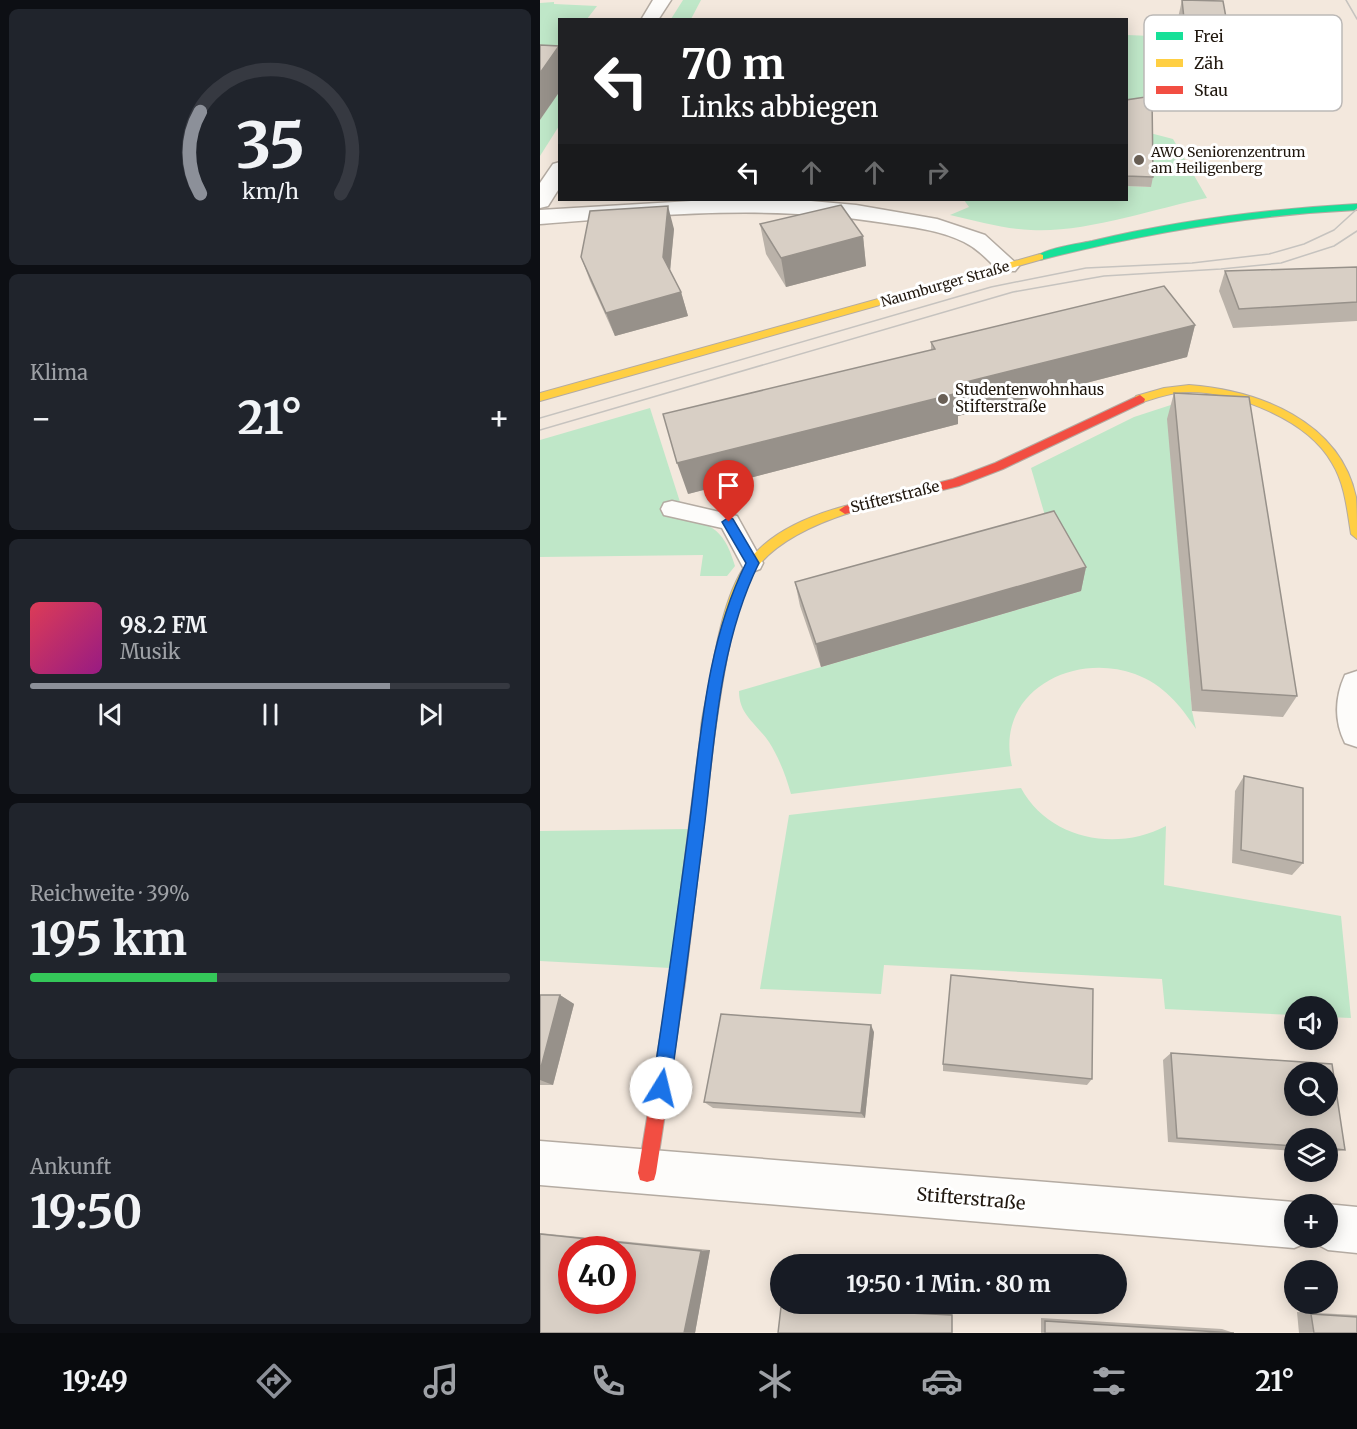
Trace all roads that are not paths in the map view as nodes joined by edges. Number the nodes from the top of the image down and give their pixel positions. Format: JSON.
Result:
{"nodes":[{"id":1,"x":662,"y":0,"type":"edge"},
{"id":2,"x":651,"y":18,"type":"edge"},
{"id":3,"x":558,"y":171,"type":"edge"},
{"id":4,"x":540,"y":201,"type":"edge"},
{"id":5,"x":762,"y":202,"type":"edge"},
{"id":6,"x":692,"y":203,"type":"edge"},
{"id":7,"x":829,"y":204,"type":"edge"},
{"id":8,"x":1357,"y":207,"type":"edge"},
{"id":9,"x":540,"y":217,"type":"edge"},
{"id":10,"x":1007,"y":266,"type":"junction"},
{"id":11,"x":540,"y":397,"type":"edge"},
{"id":12,"x":672,"y":509,"type":"dead end"},
{"id":13,"x":1357,"y":534,"type":"edge"},
{"id":14,"x":752,"y":563,"type":"junction"},
{"id":15,"x":1357,"y":685,"type":"edge"},
{"id":16,"x":1357,"y":732,"type":"edge"},
{"id":17,"x":540,"y":1164,"type":"edge"},
{"id":18,"x":648,"y":1173,"type":"junction"},
{"id":19,"x":1284,"y":1224,"type":"edge"},
{"id":20,"x":1338,"y":1228,"type":"edge"},
{"id":21,"x":1357,"y":1230,"type":"edge"}],
"edges":[{"from":1,"to":2,"type":"street"},
{"from":3,"to":4,"type":"street"},
{"from":5,"to":6,"type":"street"},
{"from":5,"to":7,"type":"street"},
{"from":6,"to":9,"type":"street"},
{"from":7,"to":10,"type":"street"},
{"from":8,"to":10,"type":"street","name":"Naumburger Straße"},
{"from":10,"to":11,"type":"street","name":"Naumburger Straße"},
{"from":12,"to":14,"type":"lane"},
{"from":13,"to":14,"type":"street","name":"Stifterstraße"},
{"from":14,"to":18,"type":"street","name":"Stifterstraße"},
{"from":15,"to":16,"type":"street"},
{"from":17,"to":18,"type":"street","name":"Stifterstraße"},
{"from":18,"to":19,"type":"street","name":"Stifterstraße"},
{"from":20,"to":21,"type":"street"}]}
